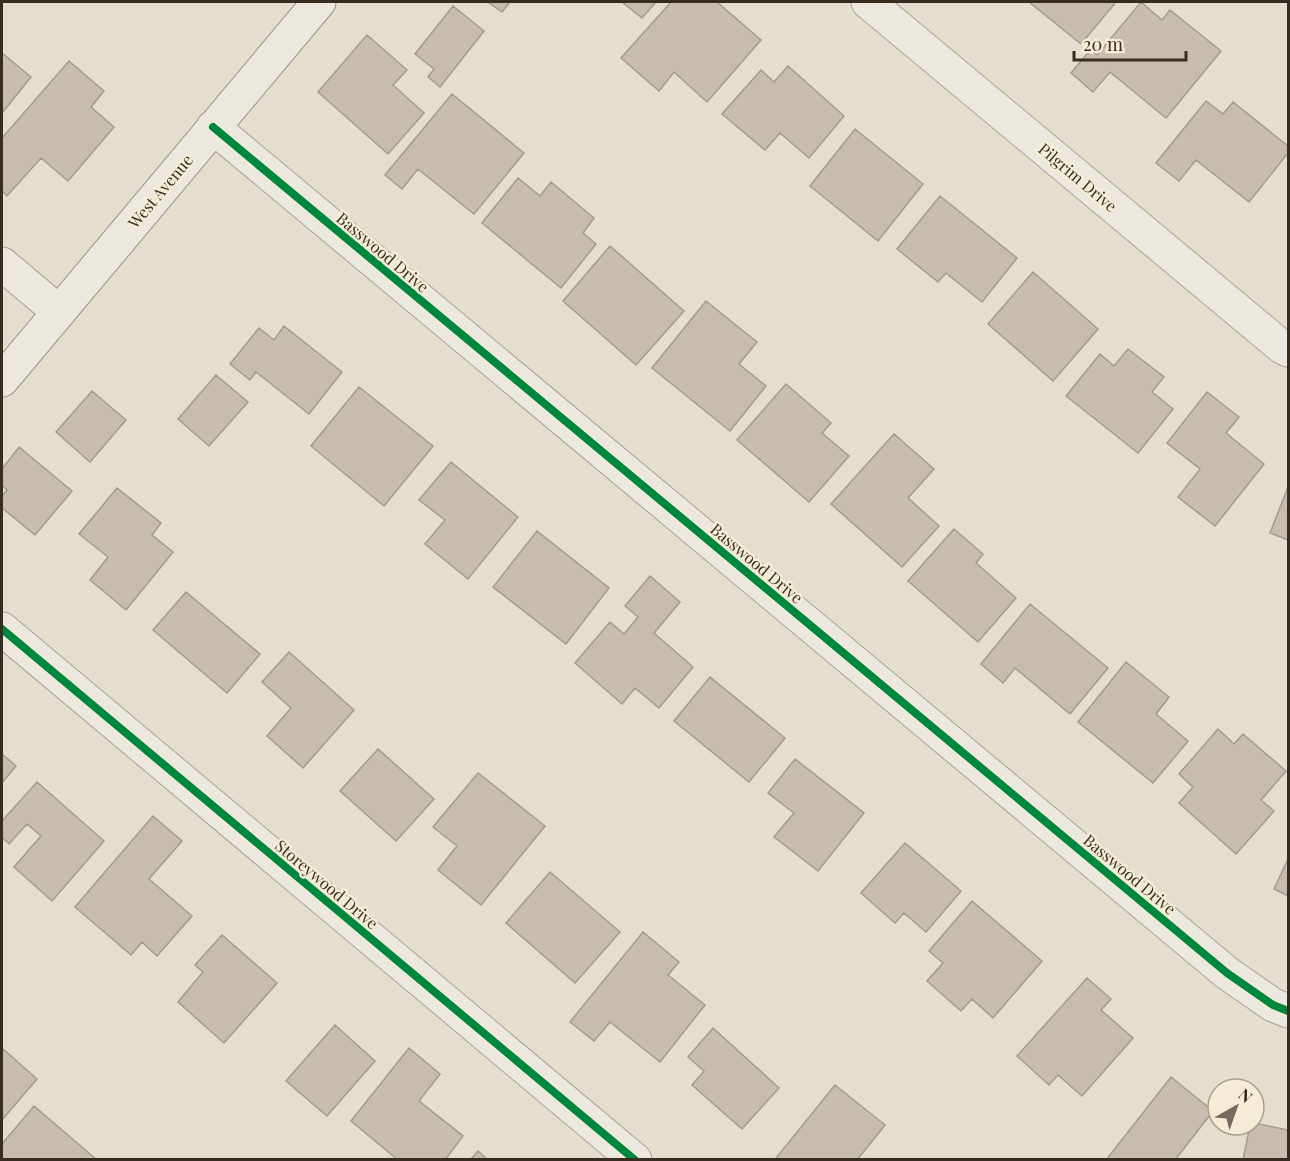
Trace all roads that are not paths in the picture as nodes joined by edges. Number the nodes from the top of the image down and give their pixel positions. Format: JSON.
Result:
{"nodes":[{"id":1,"x":319,"y":2,"type":"edge"},
{"id":2,"x":867,"y":2,"type":"edge"},
{"id":3,"x":213,"y":127,"type":"junction"},
{"id":4,"x":2,"y":264,"type":"edge"},
{"id":5,"x":59,"y":312,"type":"junction"},
{"id":6,"x":1288,"y":350,"type":"edge"},
{"id":7,"x":2,"y":380,"type":"edge"},
{"id":8,"x":2,"y":629,"type":"edge"},
{"id":9,"x":1288,"y":1011,"type":"edge"},
{"id":10,"x":635,"y":1160,"type":"edge"}],
"edges":[{"from":1,"to":3,"type":"street","name":"West Avenue"},
{"from":2,"to":6,"type":"street","name":"Pilgrim Drive"},
{"from":3,"to":5,"type":"street","name":"West Avenue"},
{"from":3,"to":9,"type":"street","name":"Basswood Drive"},
{"from":4,"to":5,"type":"street"},
{"from":5,"to":7,"type":"street","name":"West Avenue"},
{"from":8,"to":10,"type":"street","name":"Storeywood Drive"}]}
